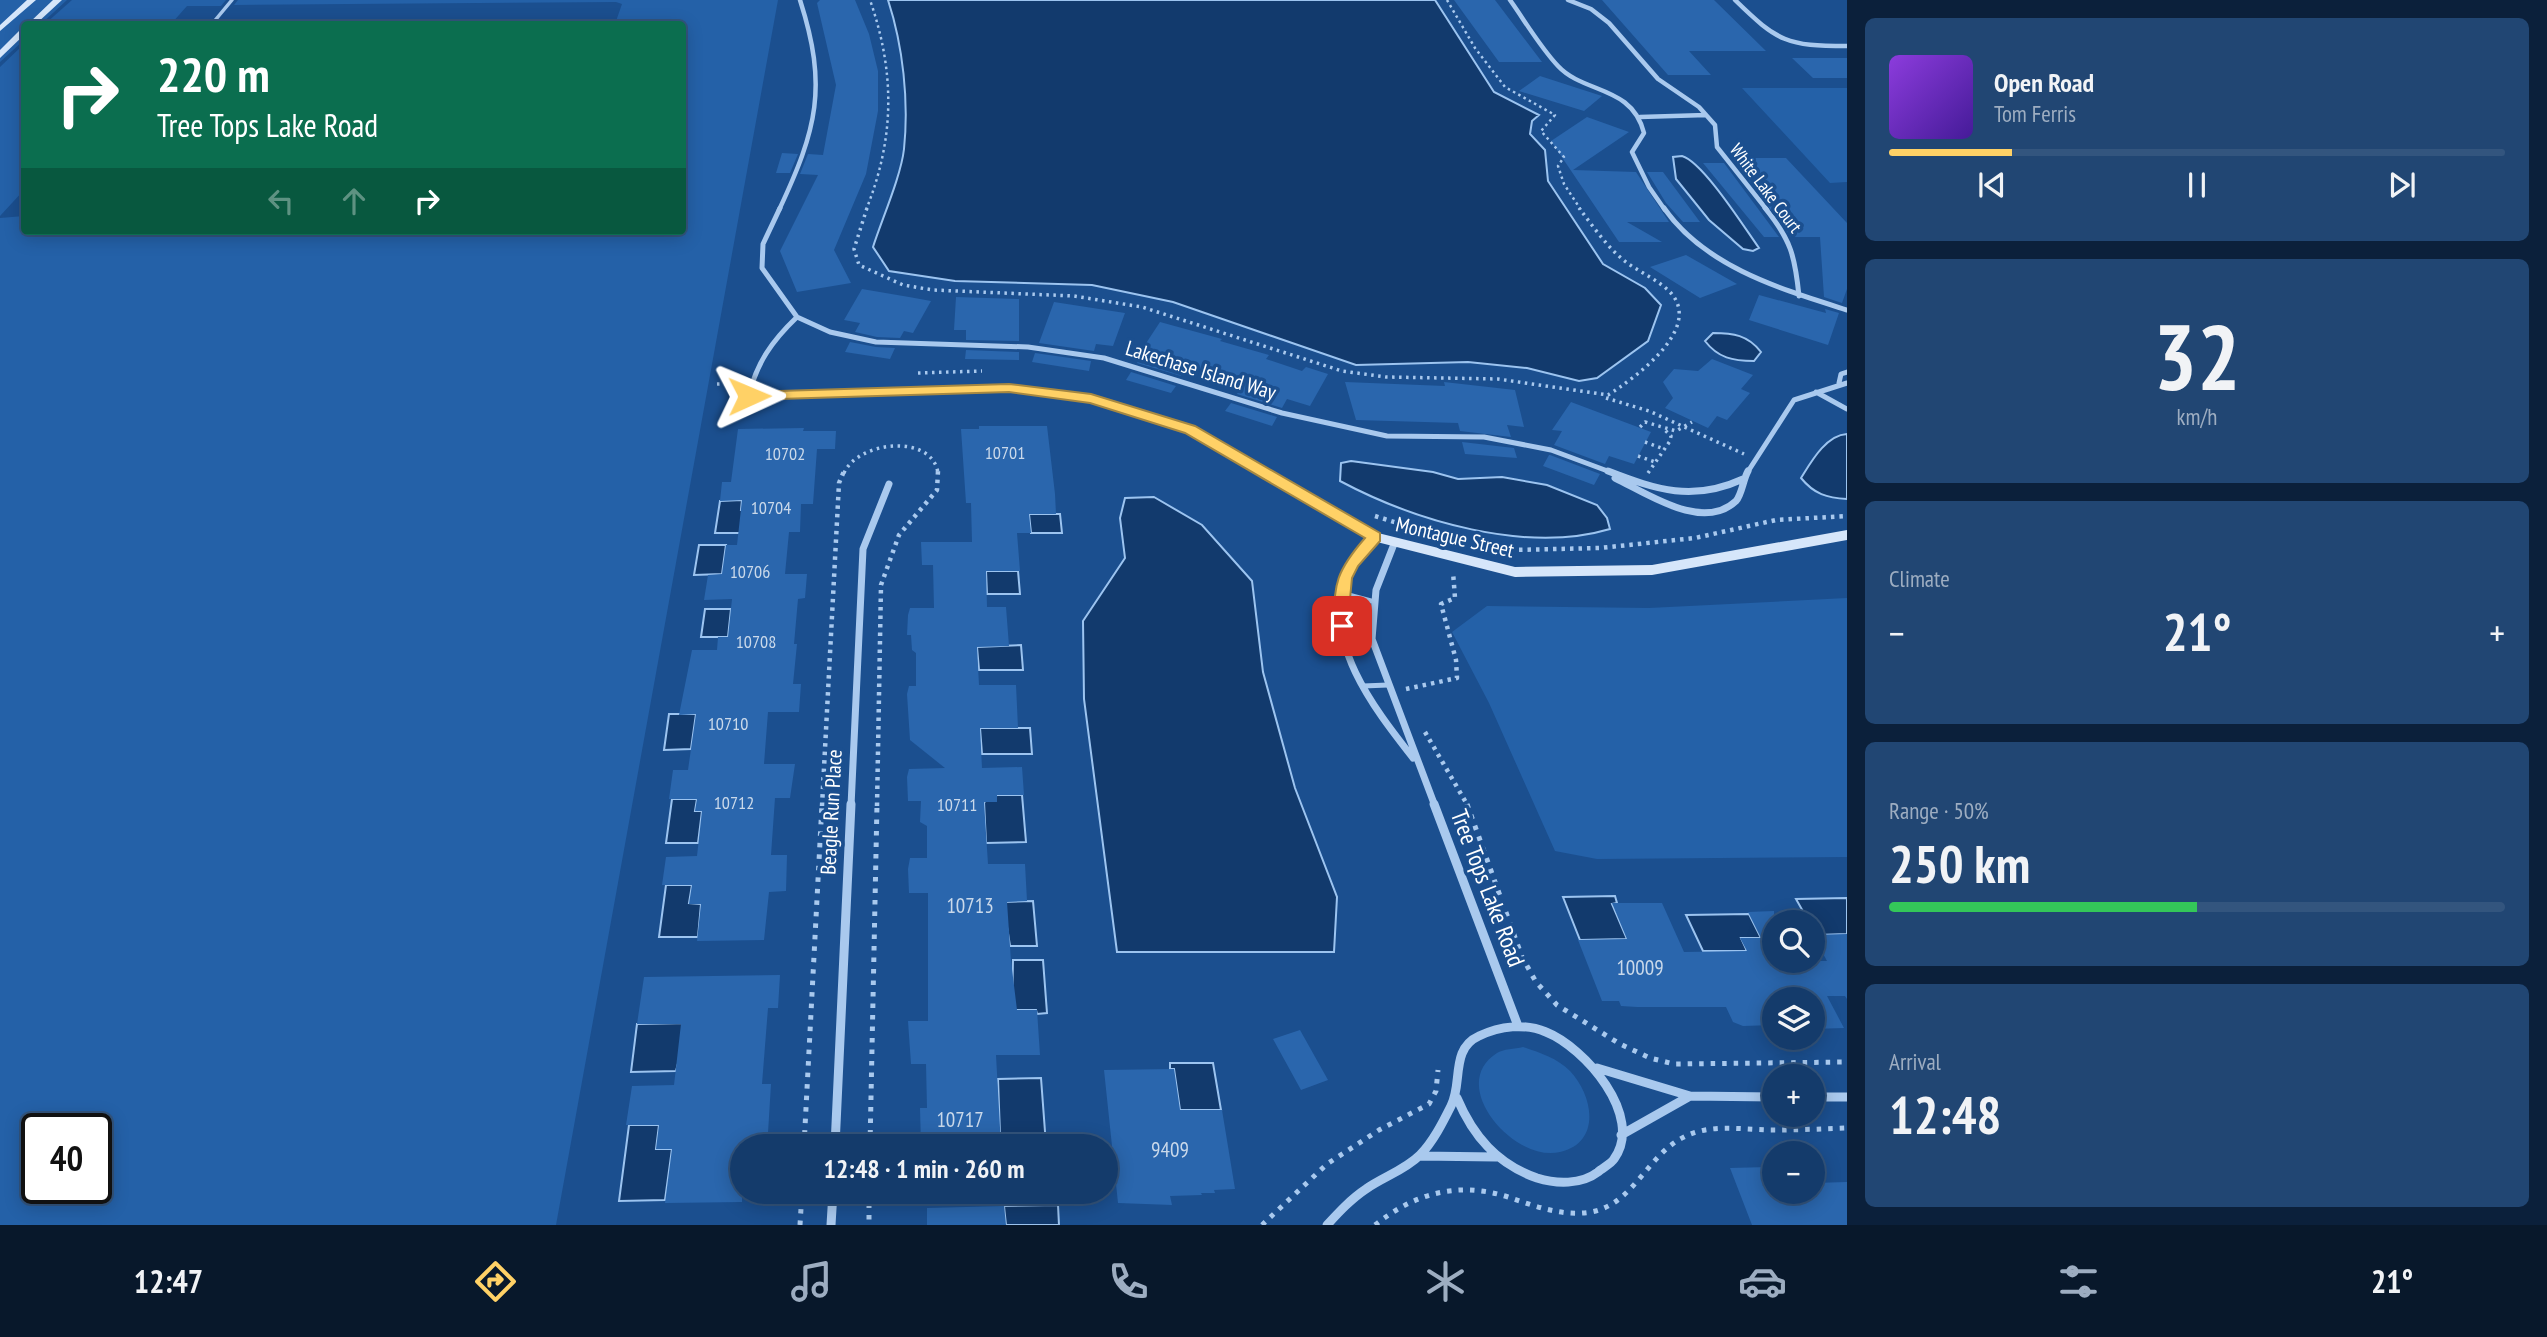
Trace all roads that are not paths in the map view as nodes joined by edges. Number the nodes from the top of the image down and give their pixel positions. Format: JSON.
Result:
{"nodes":[{"id":1,"x":32,"y":0,"type":"edge"},
{"id":2,"x":58,"y":0,"type":"edge"},
{"id":3,"x":232,"y":0,"type":"edge"},
{"id":4,"x":800,"y":0,"type":"edge"},
{"id":5,"x":1510,"y":0,"type":"edge"},
{"id":6,"x":1568,"y":0,"type":"edge"},
{"id":7,"x":1735,"y":0,"type":"edge"},
{"id":8,"x":35,"y":21,"type":"edge"},
{"id":9,"x":214,"y":21,"type":"edge"},
{"id":10,"x":0,"y":29,"type":"edge"},
{"id":11,"x":21,"y":35,"type":"edge"},
{"id":12,"x":1847,"y":46,"type":"edge"},
{"id":13,"x":0,"y":55,"type":"edge"},
{"id":14,"x":1706,"y":115,"type":"junction"},
{"id":15,"x":1640,"y":117,"type":"junction"},
{"id":16,"x":1799,"y":296,"type":"junction"},
{"id":17,"x":1847,"y":310,"type":"edge"},
{"id":18,"x":797,"y":317,"type":"junction"},
{"id":19,"x":1847,"y":372,"type":"edge"},
{"id":20,"x":1844,"y":385,"type":"edge"},
{"id":21,"x":750,"y":390,"type":"joint"},
{"id":22,"x":1816,"y":392,"type":"junction"},
{"id":23,"x":1847,"y":409,"type":"edge"},
{"id":24,"x":1592,"y":466,"type":"junction"},
{"id":25,"x":1742,"y":479,"type":"junction"},
{"id":26,"x":889,"y":484,"type":"dead end"},
{"id":27,"x":1847,"y":535,"type":"edge"},
{"id":28,"x":1374,"y":537,"type":"junction"},
{"id":29,"x":1394,"y":544,"type":"junction"},
{"id":30,"x":1341,"y":593,"type":"junction"},
{"id":31,"x":1371,"y":601,"type":"junction"},
{"id":32,"x":1388,"y":685,"type":"junction"},
{"id":33,"x":1363,"y":686,"type":"junction"},
{"id":34,"x":1418,"y":765,"type":"junction"},
{"id":35,"x":1518,"y":1026,"type":"junction"},
{"id":36,"x":1596,"y":1068,"type":"junction"},
{"id":37,"x":1690,"y":1096,"type":"junction"},
{"id":38,"x":1762,"y":1097,"type":"edge"},
{"id":39,"x":1825,"y":1097,"type":"edge"},
{"id":40,"x":1847,"y":1097,"type":"edge"},
{"id":41,"x":1457,"y":1098,"type":"junction"},
{"id":42,"x":836,"y":1134,"type":"edge"},
{"id":43,"x":1621,"y":1135,"type":"junction"},
{"id":44,"x":1420,"y":1156,"type":"junction"},
{"id":45,"x":1496,"y":1157,"type":"junction"},
{"id":46,"x":832,"y":1204,"type":"edge"},
{"id":47,"x":831,"y":1225,"type":"edge"},
{"id":48,"x":1327,"y":1225,"type":"edge"}],
"edges":[{"from":1,"to":10,"type":"street"},
{"from":2,"to":8,"type":"street"},
{"from":3,"to":9,"type":"lane"},
{"from":4,"to":18,"type":"street"},
{"from":5,"to":15,"type":"street"},
{"from":6,"to":14,"type":"street"},
{"from":7,"to":12,"type":"street"},
{"from":11,"to":13,"type":"street"},
{"from":14,"to":15,"type":"street"},
{"from":14,"to":16,"type":"street","name":"White Lake Court"},
{"from":15,"to":16,"type":"street"},
{"from":16,"to":17,"type":"street"},
{"from":18,"to":21,"type":"street"},
{"from":18,"to":24,"type":"street","name":"Lakechase Island Way"},
{"from":19,"to":20,"type":"street"},
{"from":20,"to":22,"type":"street","name":"Lakechase Island Way"},
{"from":21,"to":28,"type":"street","name":"Montague Street"},
{"from":22,"to":23,"type":"street"},
{"from":22,"to":25,"type":"street","name":"Lakechase Island Way"},
{"from":24,"to":25,"type":"street","name":"Lakechase Island Way"},
{"from":24,"to":25,"type":"street","name":"Lakechase Island Way"},
{"from":26,"to":42,"type":"street","name":"Beagle Run Place"},
{"from":27,"to":29,"type":"street","name":"Montague Street"},
{"from":28,"to":29,"type":"street","name":"Montague Street"},
{"from":28,"to":30,"type":"street","name":"Tree Tops Lake Road"},
{"from":29,"to":31,"type":"street","name":"Tree Tops Lake Road"},
{"from":30,"to":31,"type":"lane"},
{"from":30,"to":33,"type":"street","name":"Tree Tops Lake Road"},
{"from":31,"to":32,"type":"street","name":"Tree Tops Lake Road"},
{"from":32,"to":33,"type":"lane"},
{"from":32,"to":34,"type":"street","name":"Tree Tops Lake Road"},
{"from":33,"to":34,"type":"street","name":"Tree Tops Lake Road"},
{"from":34,"to":35,"type":"street","name":"Tree Tops Lake Road"},
{"from":35,"to":36,"type":"street"},
{"from":35,"to":41,"type":"street"},
{"from":36,"to":37,"type":"street"},
{"from":36,"to":43,"type":"street"},
{"from":37,"to":38,"type":"street"},
{"from":37,"to":43,"type":"street"},
{"from":39,"to":40,"type":"street"},
{"from":41,"to":44,"type":"street"},
{"from":41,"to":45,"type":"street"},
{"from":43,"to":45,"type":"street"},
{"from":44,"to":45,"type":"street"},
{"from":44,"to":48,"type":"street"},
{"from":46,"to":47,"type":"street"}]}
